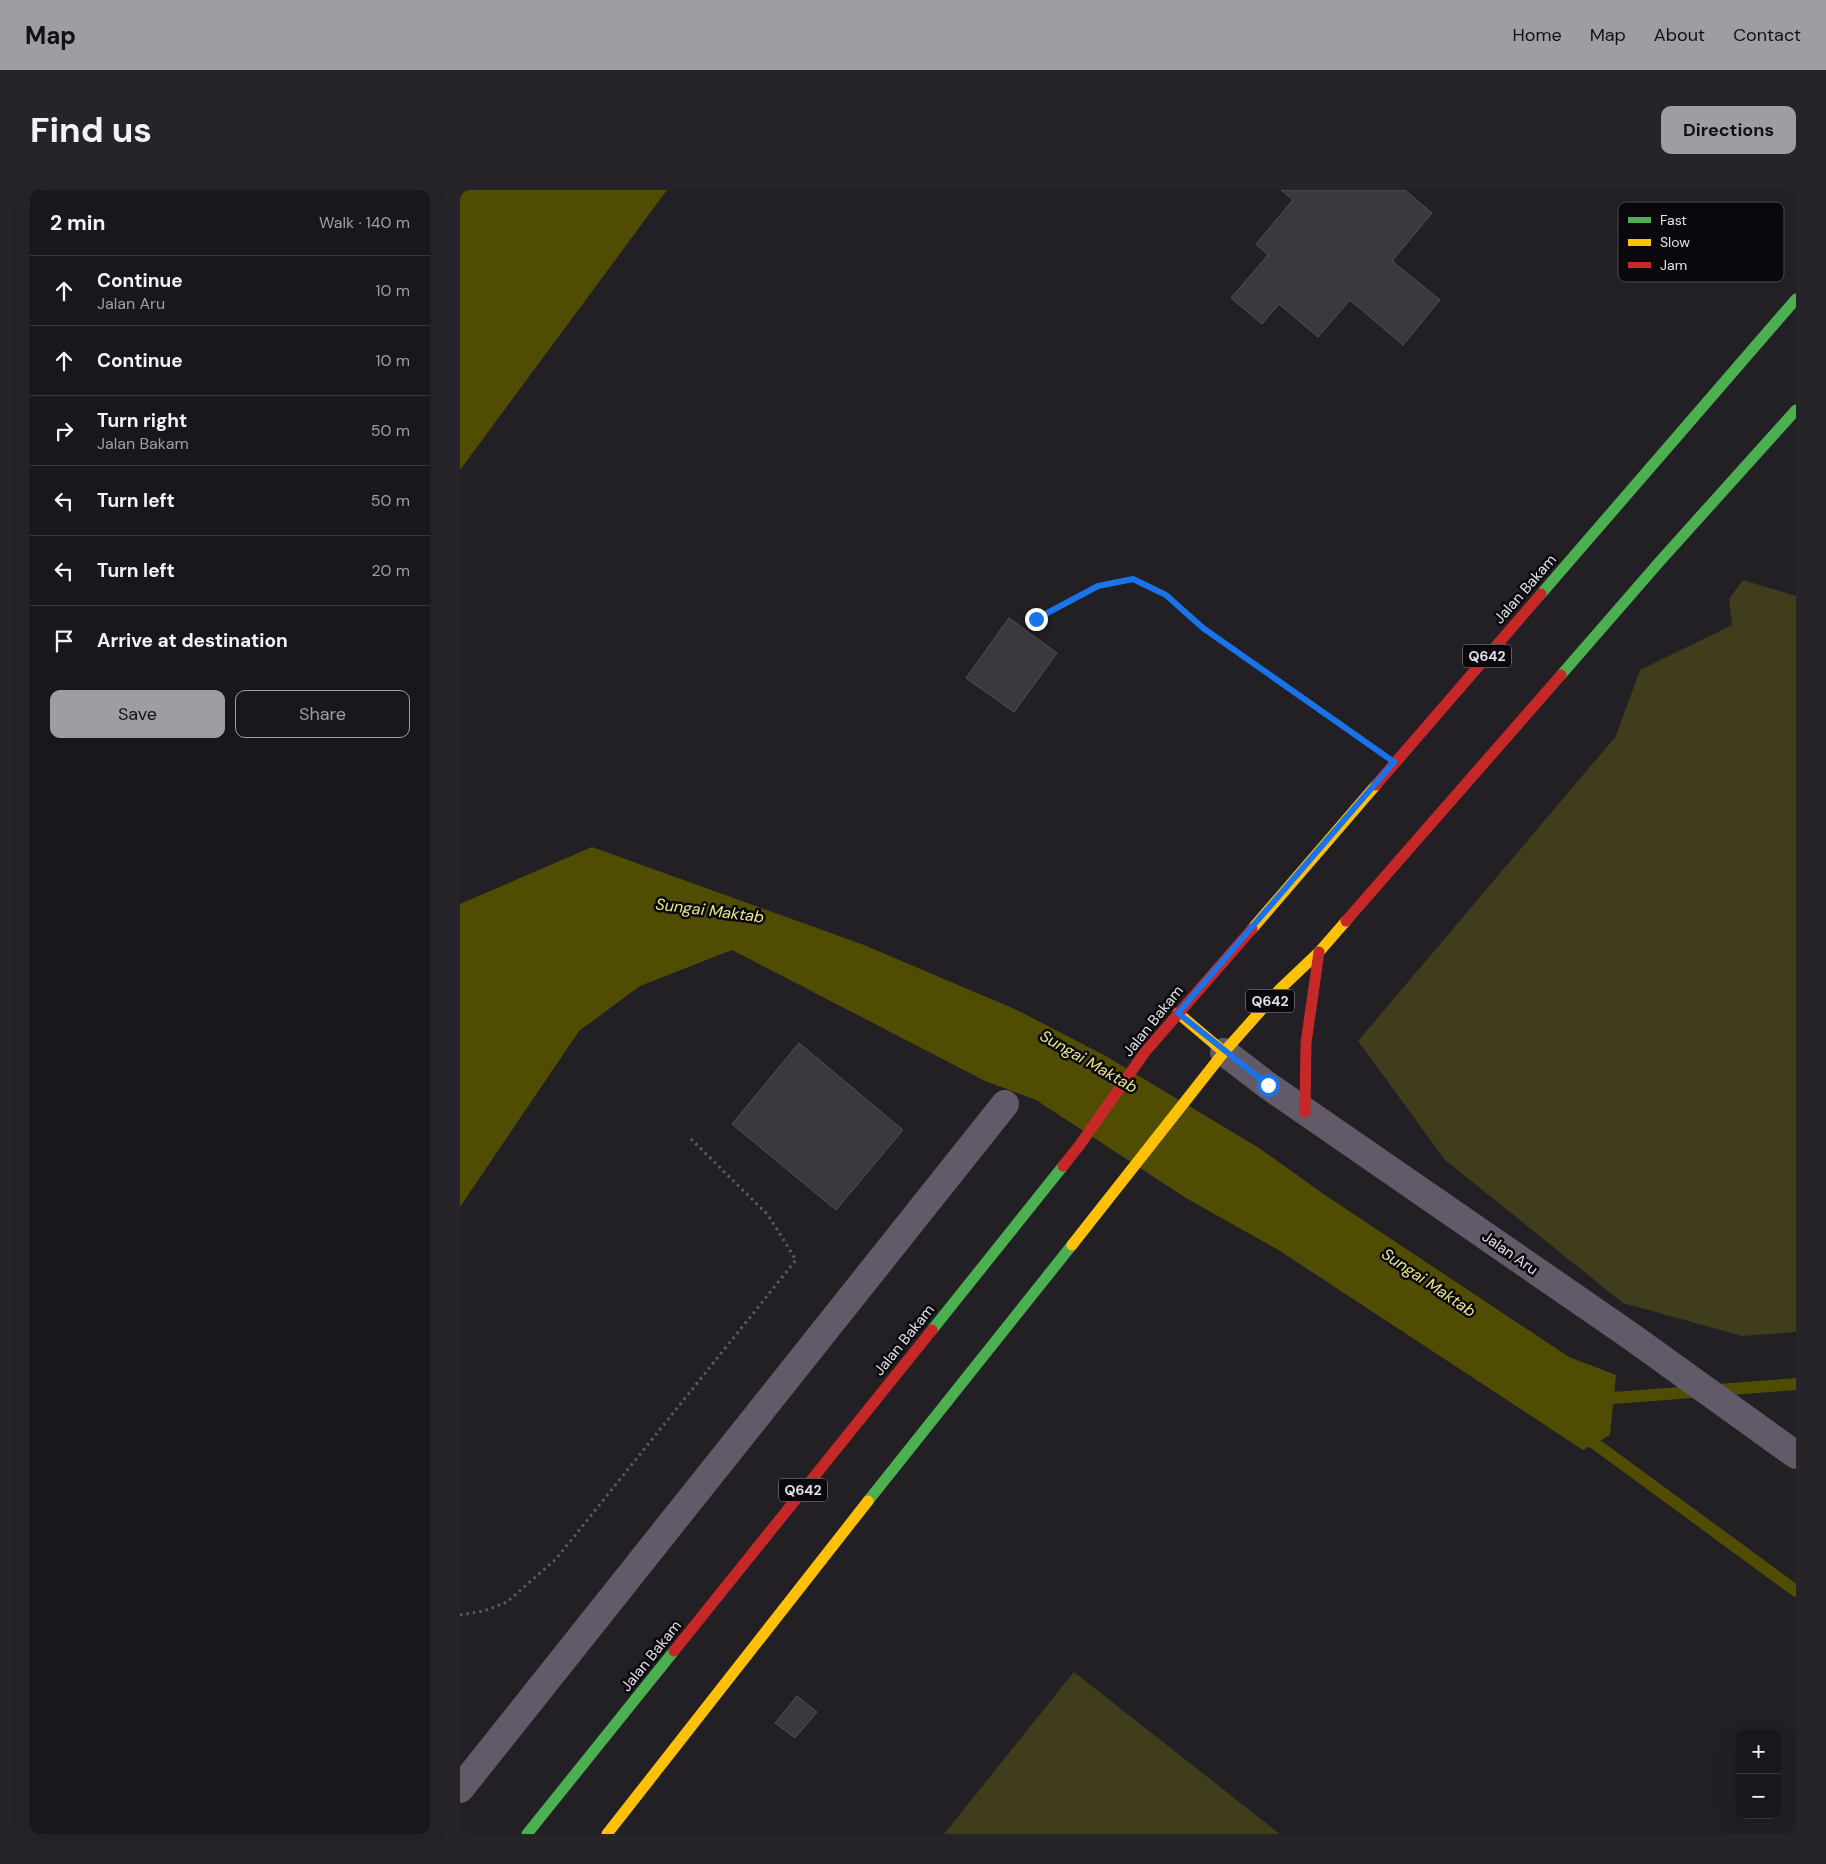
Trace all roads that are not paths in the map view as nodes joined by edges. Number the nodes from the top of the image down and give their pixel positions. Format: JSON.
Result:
{"nodes":[{"id":1,"x":1796,"y":300,"type":"edge"},
{"id":2,"x":1796,"y":410,"type":"edge"},
{"id":3,"x":1319,"y":952,"type":"junction"},
{"id":4,"x":1178,"y":1013,"type":"junction"},
{"id":5,"x":1217,"y":1060,"type":"junction"},
{"id":6,"x":1005,"y":1104,"type":"dead end"},
{"id":7,"x":1306,"y":1112,"type":"junction"},
{"id":8,"x":1796,"y":1455,"type":"edge"},
{"id":9,"x":460,"y":1789,"type":"edge"},
{"id":10,"x":527,"y":1834,"type":"edge"},
{"id":11,"x":607,"y":1834,"type":"edge"}],
"edges":[{"from":1,"to":4,"type":"main road","name":"Jalan Bakam","number":"Q642"},
{"from":2,"to":3,"type":"main road","number":"Q642"},
{"from":3,"to":5,"type":"main road","number":"Q642"},
{"from":3,"to":7,"type":"main road"},
{"from":4,"to":5,"type":"main road"},
{"from":4,"to":10,"type":"main road","name":"Jalan Bakam","number":"Q642"},
{"from":5,"to":7,"type":"street","name":"Jalan Aru"},
{"from":5,"to":11,"type":"main road","number":"Q642"},
{"from":6,"to":9,"type":"street"},
{"from":7,"to":8,"type":"street","name":"Jalan Aru"}]}
